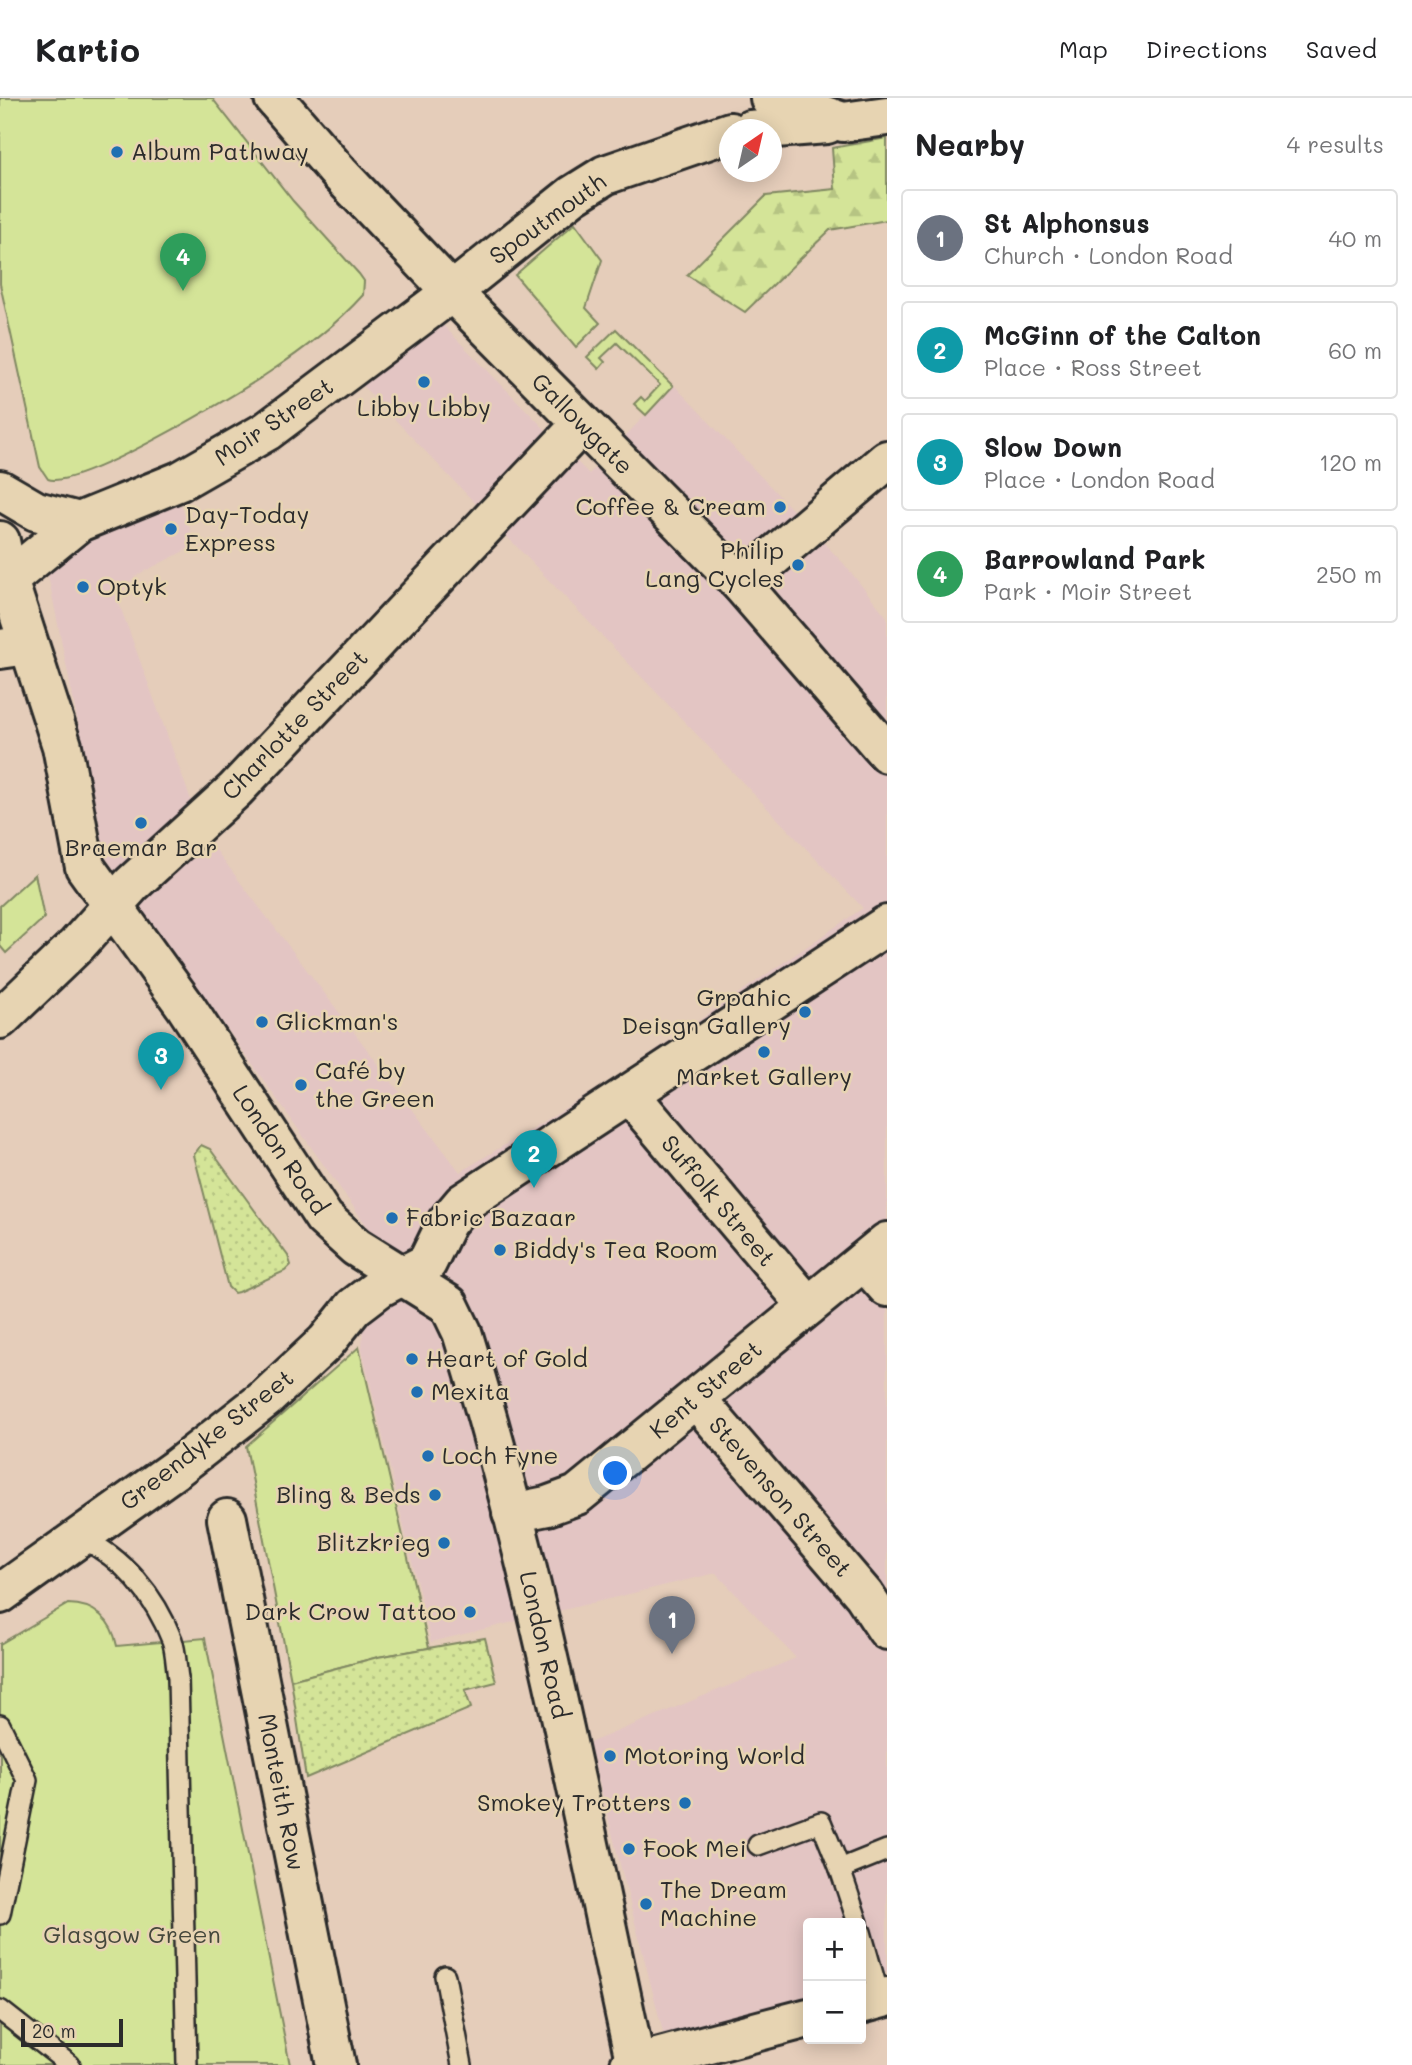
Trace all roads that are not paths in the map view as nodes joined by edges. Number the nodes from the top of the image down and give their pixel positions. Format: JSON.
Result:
{"nodes":[{"id":1,"x":274,"y":98,"type":"edge"},
{"id":2,"x":770,"y":98,"type":"edge"},
{"id":3,"x":887,"y":117,"type":"edge"},
{"id":4,"x":844,"y":122,"type":"junction"},
{"id":5,"x":782,"y":127,"type":"edge"},
{"id":6,"x":719,"y":136,"type":"edge"},
{"id":7,"x":452,"y":292,"type":"junction"},
{"id":8,"x":582,"y":424,"type":"junction"},
{"id":9,"x":887,"y":460,"type":"edge"},
{"id":10,"x":0,"y":490,"type":"edge"},
{"id":11,"x":79,"y":523,"type":"junction"},
{"id":12,"x":0,"y":541,"type":"edge"},
{"id":13,"x":8,"y":580,"type":"junction"},
{"id":14,"x":741,"y":584,"type":"junction"},
{"id":15,"x":14,"y":647,"type":"edge"},
{"id":16,"x":885,"y":745,"type":"edge"},
{"id":17,"x":110,"y":906,"type":"junction"},
{"id":18,"x":887,"y":925,"type":"edge"},
{"id":19,"x":0,"y":1019,"type":"edge"},
{"id":20,"x":630,"y":1095,"type":"junction"},
{"id":21,"x":880,"y":1263,"type":"edge"},
{"id":22,"x":404,"y":1277,"type":"junction"},
{"id":23,"x":808,"y":1306,"type":"junction"},
{"id":24,"x":697,"y":1400,"type":"junction"},
{"id":25,"x":512,"y":1513,"type":"junction"},
{"id":26,"x":227,"y":1519,"type":"dead end"},
{"id":27,"x":81,"y":1538,"type":"junction"},
{"id":28,"x":0,"y":1594,"type":"edge"},
{"id":29,"x":887,"y":1630,"type":"edge"},
{"id":30,"x":0,"y":1725,"type":"edge"},
{"id":31,"x":758,"y":1845,"type":"dead end"},
{"id":32,"x":887,"y":1850,"type":"edge"},
{"id":33,"x":840,"y":1869,"type":"junction"},
{"id":34,"x":0,"y":1914,"type":"edge"},
{"id":35,"x":856,"y":1918,"type":"edge"},
{"id":36,"x":866,"y":1955,"type":"edge"},
{"id":37,"x":445,"y":1976,"type":"dead end"},
{"id":38,"x":876,"y":2000,"type":"edge"},
{"id":39,"x":0,"y":2010,"type":"edge"},
{"id":40,"x":803,"y":2019,"type":"edge"},
{"id":41,"x":70,"y":2065,"type":"edge"},
{"id":42,"x":187,"y":2065,"type":"edge"},
{"id":43,"x":336,"y":2065,"type":"edge"},
{"id":44,"x":462,"y":2065,"type":"edge"},
{"id":45,"x":634,"y":2065,"type":"edge"}],
"edges":[{"from":1,"to":7,"type":"street","name":"Gallowgate"},
{"from":2,"to":4,"type":"street"},
{"from":3,"to":4,"type":"street"},
{"from":4,"to":5,"type":"street"},
{"from":6,"to":7,"type":"street","name":"Spoutmouth"},
{"from":7,"to":8,"type":"street","name":"Gallowgate"},
{"from":7,"to":11,"type":"street","name":"Moir Street"},
{"from":8,"to":14,"type":"street","name":"Gallowgate"},
{"from":8,"to":17,"type":"street","name":"Charlotte Street"},
{"from":9,"to":14,"type":"street"},
{"from":10,"to":11,"type":"street"},
{"from":11,"to":13,"type":"street","name":"Moir Street"},
{"from":12,"to":13,"type":"street","name":"London Road"},
{"from":13,"to":15,"type":"street","name":"London Road"},
{"from":14,"to":16,"type":"street","name":"Gallowgate"},
{"from":15,"to":17,"type":"street","name":"London Road"},
{"from":17,"to":19,"type":"street","name":"Charlotte Street"},
{"from":17,"to":22,"type":"street","name":"London Road"},
{"from":18,"to":20,"type":"street","name":"Greendyke Street"},
{"from":20,"to":22,"type":"street","name":"Greendyke Street"},
{"from":20,"to":23,"type":"street","name":"Suffolk Street"},
{"from":21,"to":23,"type":"street","name":"Kent Street"},
{"from":22,"to":25,"type":"street","name":"London Road"},
{"from":22,"to":27,"type":"street","name":"Greendyke Street"},
{"from":23,"to":24,"type":"street","name":"Kent Street"},
{"from":24,"to":25,"type":"street","name":"Kent Street"},
{"from":24,"to":29,"type":"street","name":"Stevenson Street"},
{"from":25,"to":45,"type":"street","name":"London Road"},
{"from":26,"to":43,"type":"street","name":"Monteith Row"},
{"from":27,"to":28,"type":"street","name":"Greendyke Street"},
{"from":27,"to":42,"type":"lane"},
{"from":30,"to":34,"type":"lane"},
{"from":31,"to":33,"type":"lane"},
{"from":32,"to":33,"type":"lane"},
{"from":33,"to":35,"type":"lane"},
{"from":36,"to":38,"type":"lane"},
{"from":37,"to":44,"type":"lane"},
{"from":39,"to":41,"type":"lane"},
{"from":40,"to":45,"type":"street"}]}
